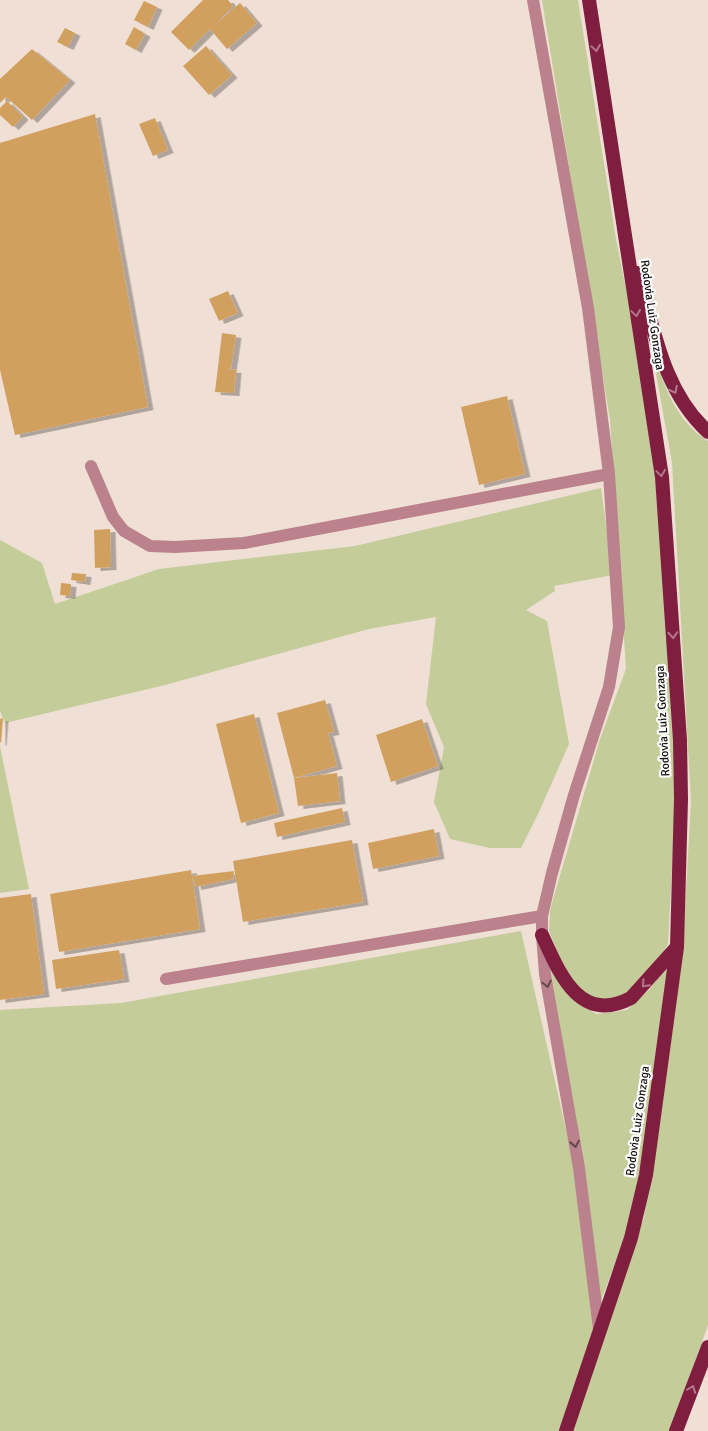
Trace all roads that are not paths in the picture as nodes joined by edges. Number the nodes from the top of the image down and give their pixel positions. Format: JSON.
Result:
{"nodes":[{"id":1,"x":534,"y":0,"type":"edge"},
{"id":2,"x":589,"y":0,"type":"edge"},
{"id":3,"x":624,"y":226,"type":"junction"},
{"id":4,"x":708,"y":432,"type":"edge"},
{"id":5,"x":91,"y":466,"type":"dead end"},
{"id":6,"x":609,"y":474,"type":"junction"},
{"id":7,"x":542,"y":916,"type":"junction"},
{"id":8,"x":542,"y":935,"type":"junction"},
{"id":9,"x":677,"y":947,"type":"junction"},
{"id":10,"x":166,"y":979,"type":"dead end"},
{"id":11,"x":599,"y":1329,"type":"junction"},
{"id":12,"x":708,"y":1347,"type":"edge"},
{"id":13,"x":566,"y":1431,"type":"edge"},
{"id":14,"x":676,"y":1431,"type":"edge"}],
"edges":[{"from":1,"to":6,"type":"street"},
{"from":2,"to":3,"type":"highway","name":"Rodovia Luiz Gonzaga","one_way":true},
{"from":3,"to":4,"type":"highway","one_way":true},
{"from":3,"to":9,"type":"highway","name":"Rodovia Luiz Gonzaga","one_way":true},
{"from":5,"to":6,"type":"street"},
{"from":6,"to":7,"type":"street"},
{"from":7,"to":8,"type":"street"},
{"from":7,"to":10,"type":"street"},
{"from":9,"to":8,"type":"highway","one_way":true},
{"from":8,"to":11,"type":"street","one_way":true},
{"from":9,"to":11,"type":"highway","name":"Rodovia Luiz Gonzaga"},
{"from":11,"to":13,"type":"highway","name":"Rodovia Luiz Gonzaga"},
{"from":14,"to":12,"type":"highway","one_way":true}]}
